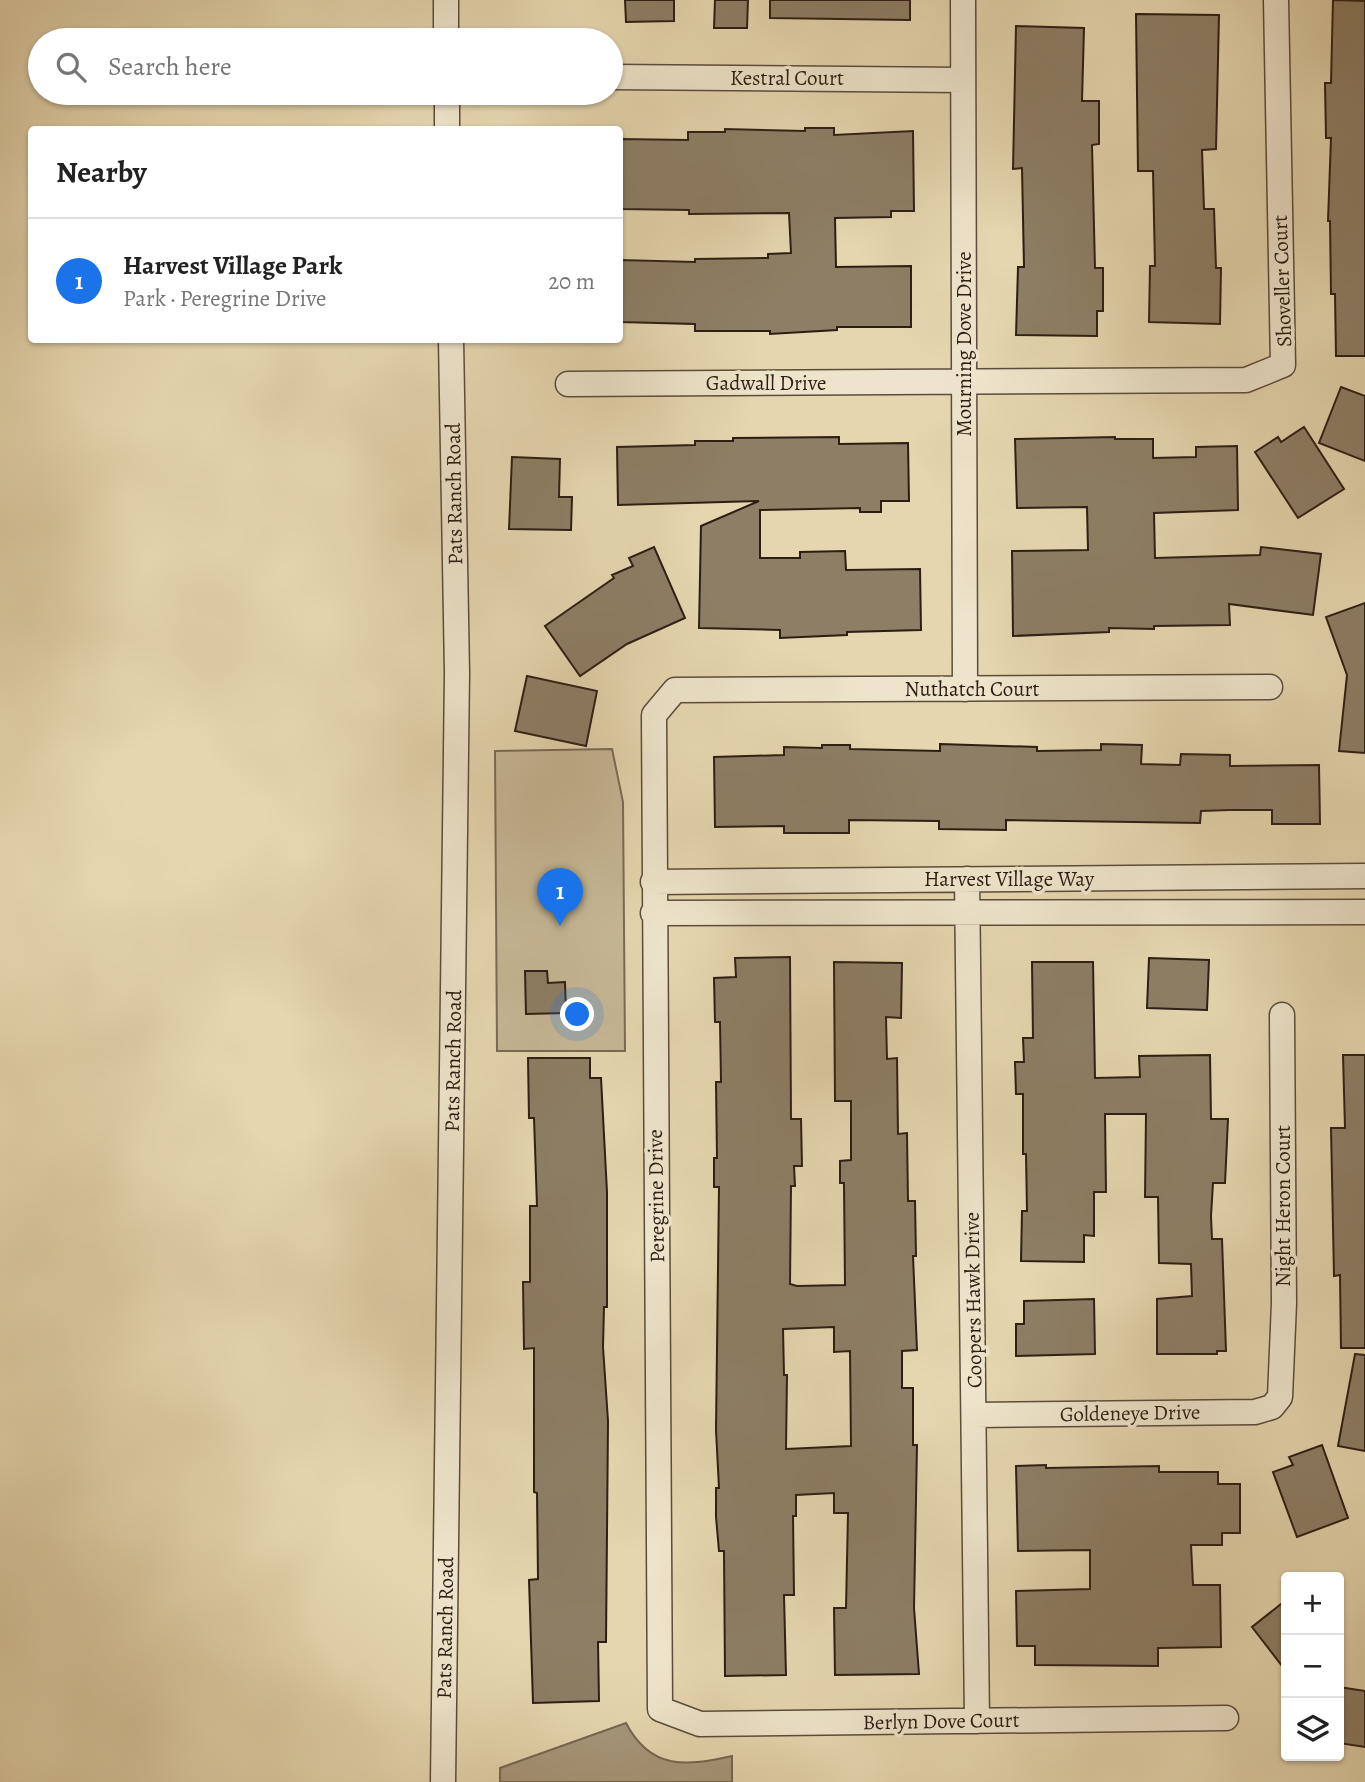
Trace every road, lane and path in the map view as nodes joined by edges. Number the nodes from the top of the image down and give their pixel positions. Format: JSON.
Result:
{"nodes":[{"id":1,"x":446,"y":0,"type":"edge"},
{"id":2,"x":963,"y":0,"type":"edge"},
{"id":3,"x":1276,"y":0,"type":"edge"},
{"id":4,"x":446,"y":28,"type":"edge"},
{"id":5,"x":623,"y":77,"type":"edge"},
{"id":6,"x":963,"y":80,"type":"junction"},
{"id":7,"x":447,"y":105,"type":"edge"},
{"id":8,"x":447,"y":126,"type":"edge"},
{"id":9,"x":451,"y":343,"type":"edge"},
{"id":10,"x":964,"y":382,"type":"junction"},
{"id":11,"x":568,"y":384,"type":"dead end"},
{"id":12,"x":1270,"y":687,"type":"dead end"},
{"id":13,"x":965,"y":688,"type":"junction"},
{"id":14,"x":674,"y":690,"type":"joint"},
{"id":15,"x":1365,"y":876,"type":"edge"},
{"id":16,"x":967,"y":879,"type":"junction"},
{"id":17,"x":653,"y":882,"type":"junction"},
{"id":18,"x":968,"y":912,"type":"junction"},
{"id":19,"x":1365,"y":912,"type":"edge"},
{"id":20,"x":653,"y":913,"type":"junction"},
{"id":21,"x":1282,"y":1015,"type":"dead end"},
{"id":22,"x":1280,"y":1397,"type":"joint"},
{"id":23,"x":974,"y":1415,"type":"junction"},
{"id":24,"x":660,"y":1709,"type":"joint"},
{"id":25,"x":1226,"y":1718,"type":"dead end"},
{"id":26,"x":978,"y":1721,"type":"junction"},
{"id":27,"x":443,"y":1782,"type":"edge"}],
"edges":[{"from":1,"to":4,"type":"street"},
{"from":2,"to":6,"type":"street","name":"Mourning Dove Drive"},
{"from":3,"to":10,"type":"street","name":"Shoveller Court"},
{"from":5,"to":6,"type":"street","name":"Kestral Court"},
{"from":6,"to":10,"type":"street","name":"Mourning Dove Drive"},
{"from":7,"to":8,"type":"street"},
{"from":9,"to":27,"type":"street","name":"Pats Ranch Road"},
{"from":10,"to":11,"type":"street","name":"Gadwall Drive"},
{"from":10,"to":13,"type":"street","name":"Mourning Dove Drive"},
{"from":12,"to":13,"type":"street","name":"Nuthatch Court"},
{"from":13,"to":14,"type":"street","name":"Nuthatch Court"},
{"from":14,"to":17,"type":"street","name":"Peregrine Drive"},
{"from":15,"to":16,"type":"street","name":"Harvest Village Way"},
{"from":16,"to":17,"type":"street","name":"Harvest Village Way"},
{"from":16,"to":18,"type":"street","name":"Coopers Hawk Drive"},
{"from":17,"to":20,"type":"street","name":"Peregrine Drive"},
{"from":18,"to":19,"type":"street","name":"Harvest Village Way"},
{"from":18,"to":20,"type":"street","name":"Harvest Village Way"},
{"from":18,"to":23,"type":"street","name":"Coopers Hawk Drive"},
{"from":20,"to":24,"type":"street","name":"Peregrine Drive"},
{"from":21,"to":22,"type":"street","name":"Night Heron Court"},
{"from":22,"to":23,"type":"street","name":"Goldeneye Drive"},
{"from":23,"to":26,"type":"street","name":"Coopers Hawk Drive"},
{"from":24,"to":26,"type":"street","name":"Berlyn Dove Court"},
{"from":25,"to":26,"type":"street","name":"Berlyn Dove Court"}]}
